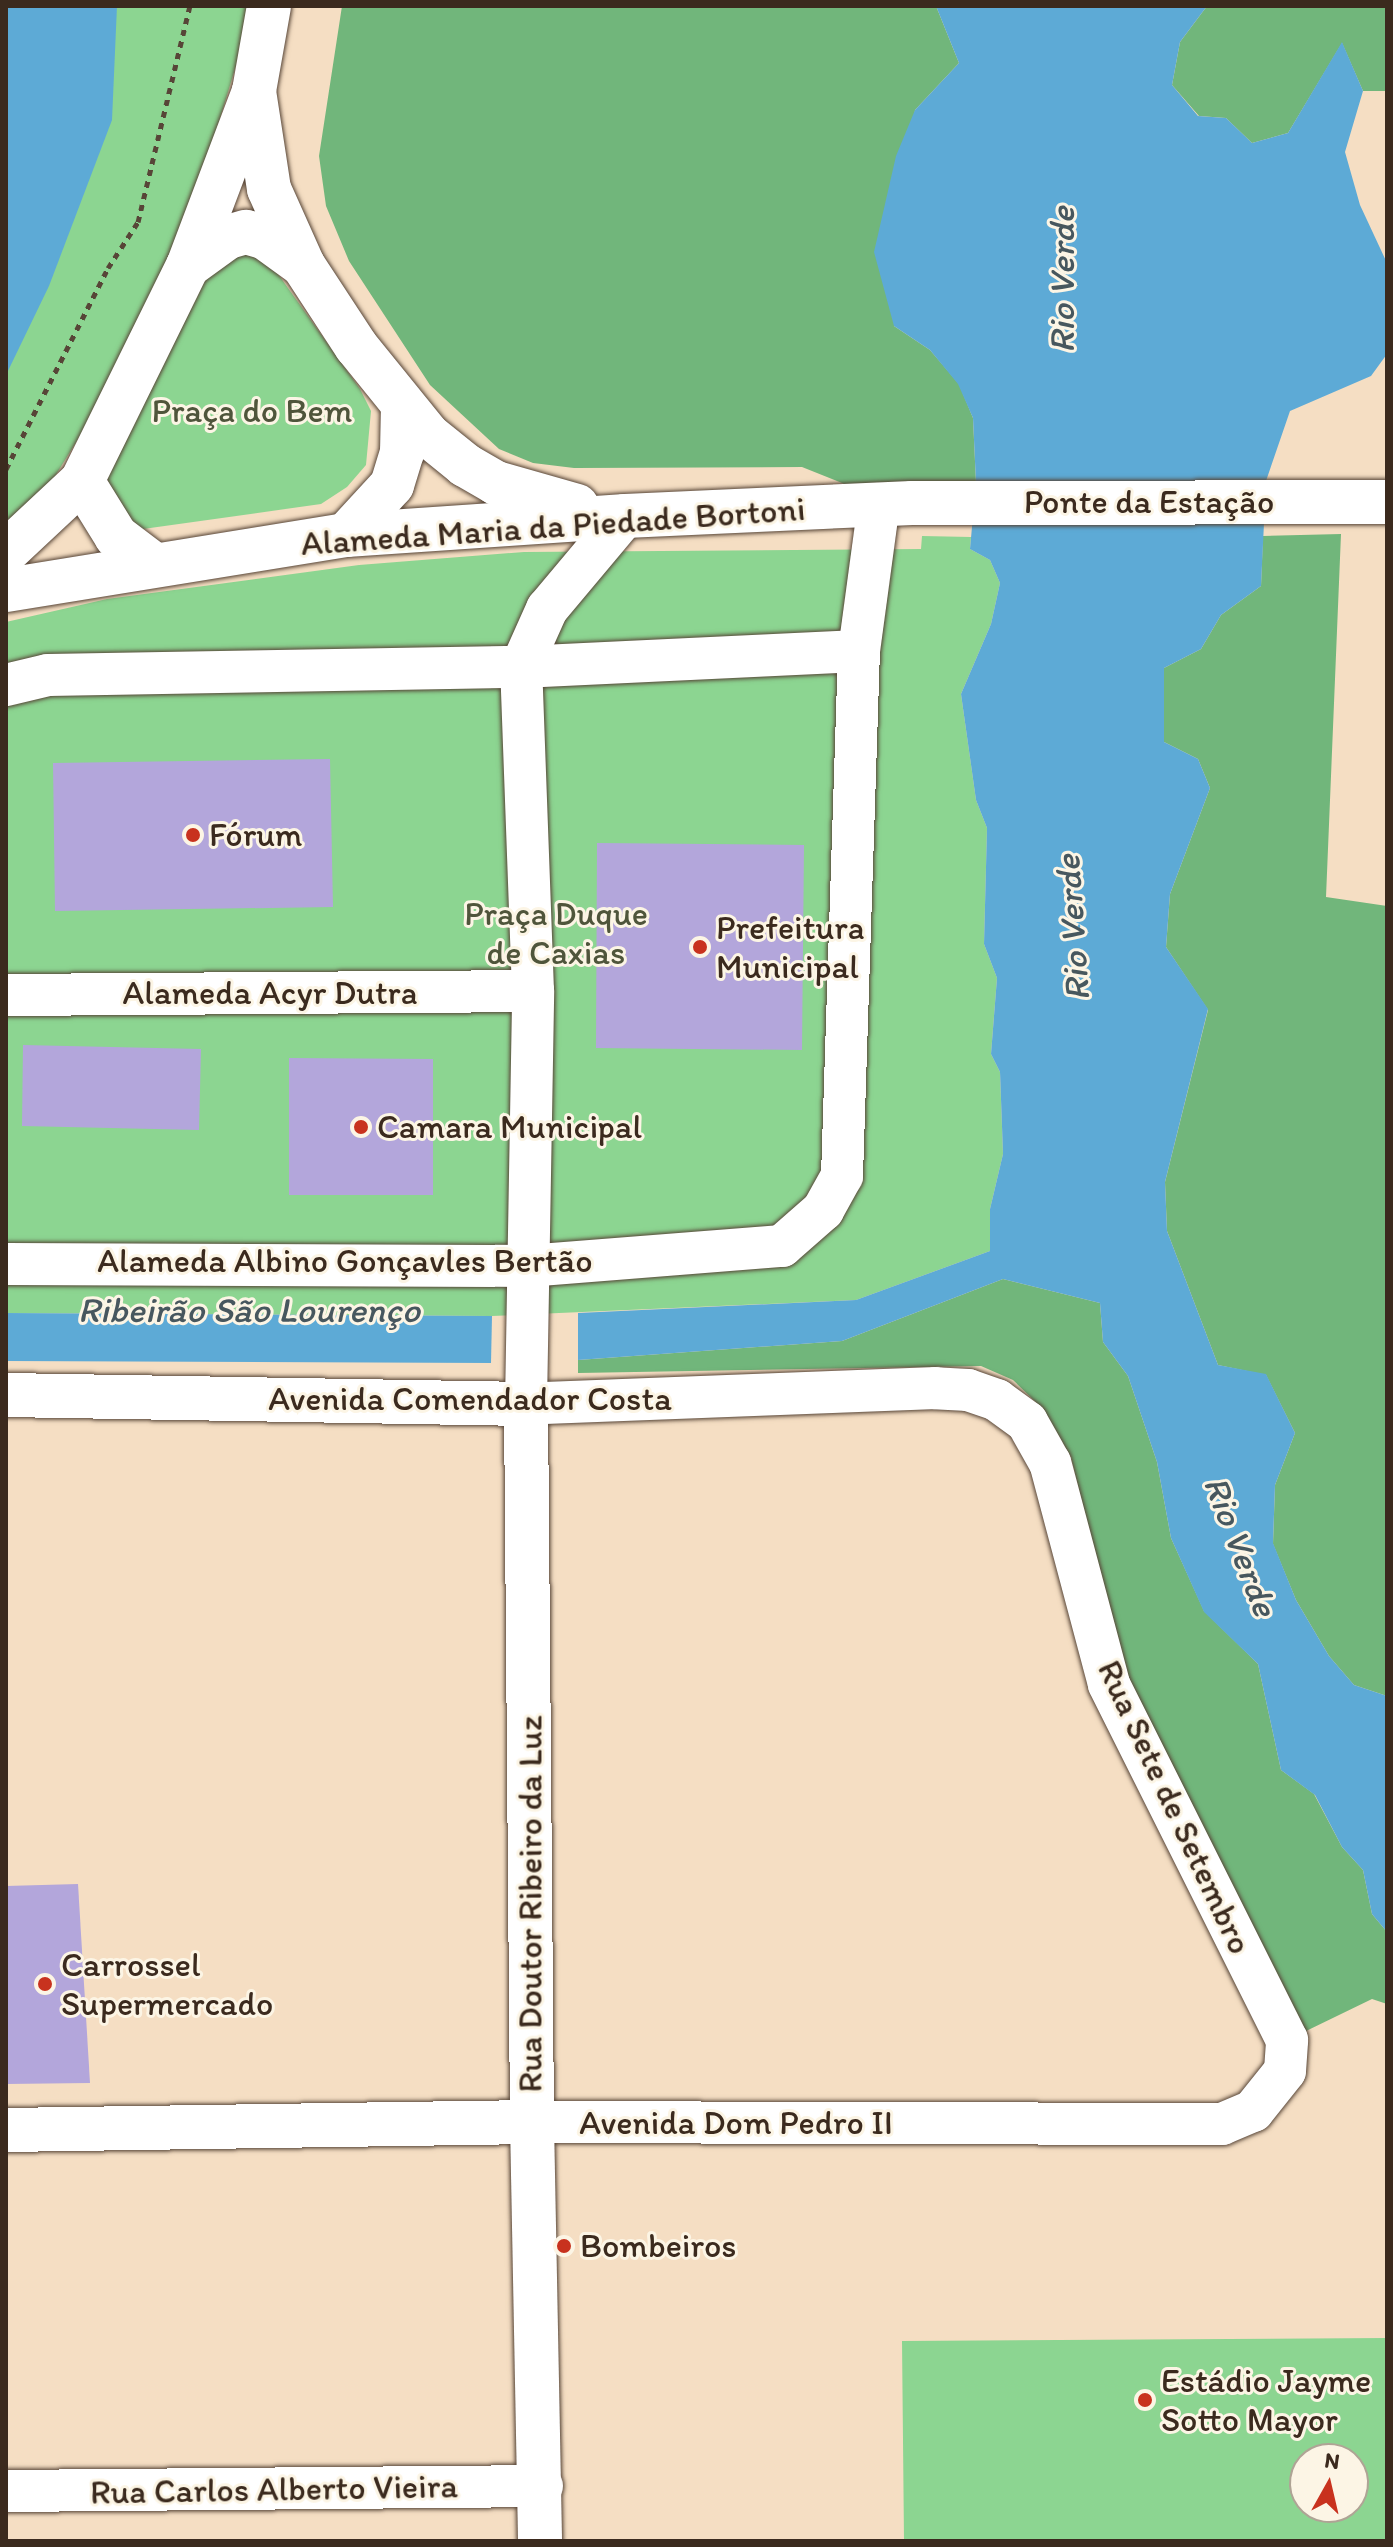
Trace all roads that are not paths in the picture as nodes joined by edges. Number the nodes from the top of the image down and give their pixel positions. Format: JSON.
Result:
{"nodes":[{"id":1,"x":269,"y":6,"type":"edge"},
{"id":2,"x":254,"y":91,"type":"junction"},
{"id":3,"x":303,"y":265,"type":"junction"},
{"id":4,"x":188,"y":266,"type":"junction"},
{"id":5,"x":403,"y":405,"type":"junction"},
{"id":6,"x":82,"y":481,"type":"junction"},
{"id":7,"x":1387,"y":502,"type":"edge"},
{"id":8,"x":895,"y":504,"type":"junction"},
{"id":9,"x":625,"y":516,"type":"junction"},
{"id":10,"x":346,"y":535,"type":"junction"},
{"id":11,"x":6,"y":552,"type":"edge"},
{"id":12,"x":153,"y":564,"type":"junction"},
{"id":13,"x":6,"y":590,"type":"edge"},
{"id":14,"x":859,"y":651,"type":"junction"},
{"id":15,"x":521,"y":667,"type":"junction"},
{"id":16,"x":6,"y":685,"type":"edge"},
{"id":17,"x":533,"y":991,"type":"junction"},
{"id":18,"x":6,"y":995,"type":"edge"},
{"id":19,"x":6,"y":1264,"type":"edge"},
{"id":20,"x":527,"y":1266,"type":"junction"},
{"id":21,"x":935,"y":1388,"type":"joint"},
{"id":22,"x":6,"y":1395,"type":"edge"},
{"id":23,"x":526,"y":1404,"type":"junction"},
{"id":24,"x":532,"y":2122,"type":"junction"},
{"id":25,"x":1177,"y":2124,"type":"joint"},
{"id":26,"x":6,"y":2130,"type":"edge"},
{"id":27,"x":542,"y":2486,"type":"junction"},
{"id":28,"x":6,"y":2491,"type":"edge"},
{"id":29,"x":540,"y":2541,"type":"edge"}],
"edges":[{"from":1,"to":2,"type":"main road"},
{"from":2,"to":3,"type":"main road"},
{"from":2,"to":4,"type":"main road"},
{"from":3,"to":4,"type":"main road"},
{"from":3,"to":5,"type":"main road"},
{"from":4,"to":6,"type":"main road"},
{"from":5,"to":9,"type":"main road"},
{"from":5,"to":10,"type":"main road"},
{"from":6,"to":11,"type":"main road"},
{"from":6,"to":12,"type":"main road"},
{"from":7,"to":8,"type":"main road","name":"Ponte da Estação"},
{"from":8,"to":9,"type":"main road","name":"Alameda Maria da Piedade Bortoni"},
{"from":8,"to":14,"type":"street"},
{"from":9,"to":10,"type":"main road","name":"Alameda Maria da Piedade Bortoni"},
{"from":9,"to":15,"type":"street"},
{"from":10,"to":12,"type":"main road","name":"Alameda Maria da Piedade Bortoni"},
{"from":12,"to":13,"type":"main road","name":"Alameda Maria da Piedade Bortoni"},
{"from":14,"to":15,"type":"street"},
{"from":14,"to":20,"type":"street","name":"Alameda Albino Gonçavles Bertão"},
{"from":15,"to":16,"type":"street"},
{"from":15,"to":17,"type":"street","name":"Rua Doutor Ribeiro da Luz"},
{"from":17,"to":18,"type":"street","name":"Alameda Acyr Dutra"},
{"from":17,"to":20,"type":"street","name":"Rua Doutor Ribeiro da Luz"},
{"from":19,"to":20,"type":"street","name":"Alameda Albino Gonçavles Bertão"},
{"from":20,"to":23,"type":"street","name":"Rua Doutor Ribeiro da Luz"},
{"from":21,"to":23,"type":"street","name":"Avenida Comendador Costa"},
{"from":21,"to":25,"type":"street","name":"Rua Sete de Setembro"},
{"from":22,"to":23,"type":"main road","name":"Avenida Comendador Costa"},
{"from":23,"to":24,"type":"main road","name":"Rua Doutor Ribeiro da Luz"},
{"from":24,"to":25,"type":"street","name":"Avenida Dom Pedro II"},
{"from":24,"to":26,"type":"main road","name":"Avenida Dom Pedro II"},
{"from":24,"to":27,"type":"main road","name":"Rua Doutor Ribeiro da Luz"},
{"from":27,"to":28,"type":"street","name":"Rua Carlos Alberto Vieira"},
{"from":27,"to":29,"type":"main road","name":"Rua Doutor Ribeiro da Luz"}]}
